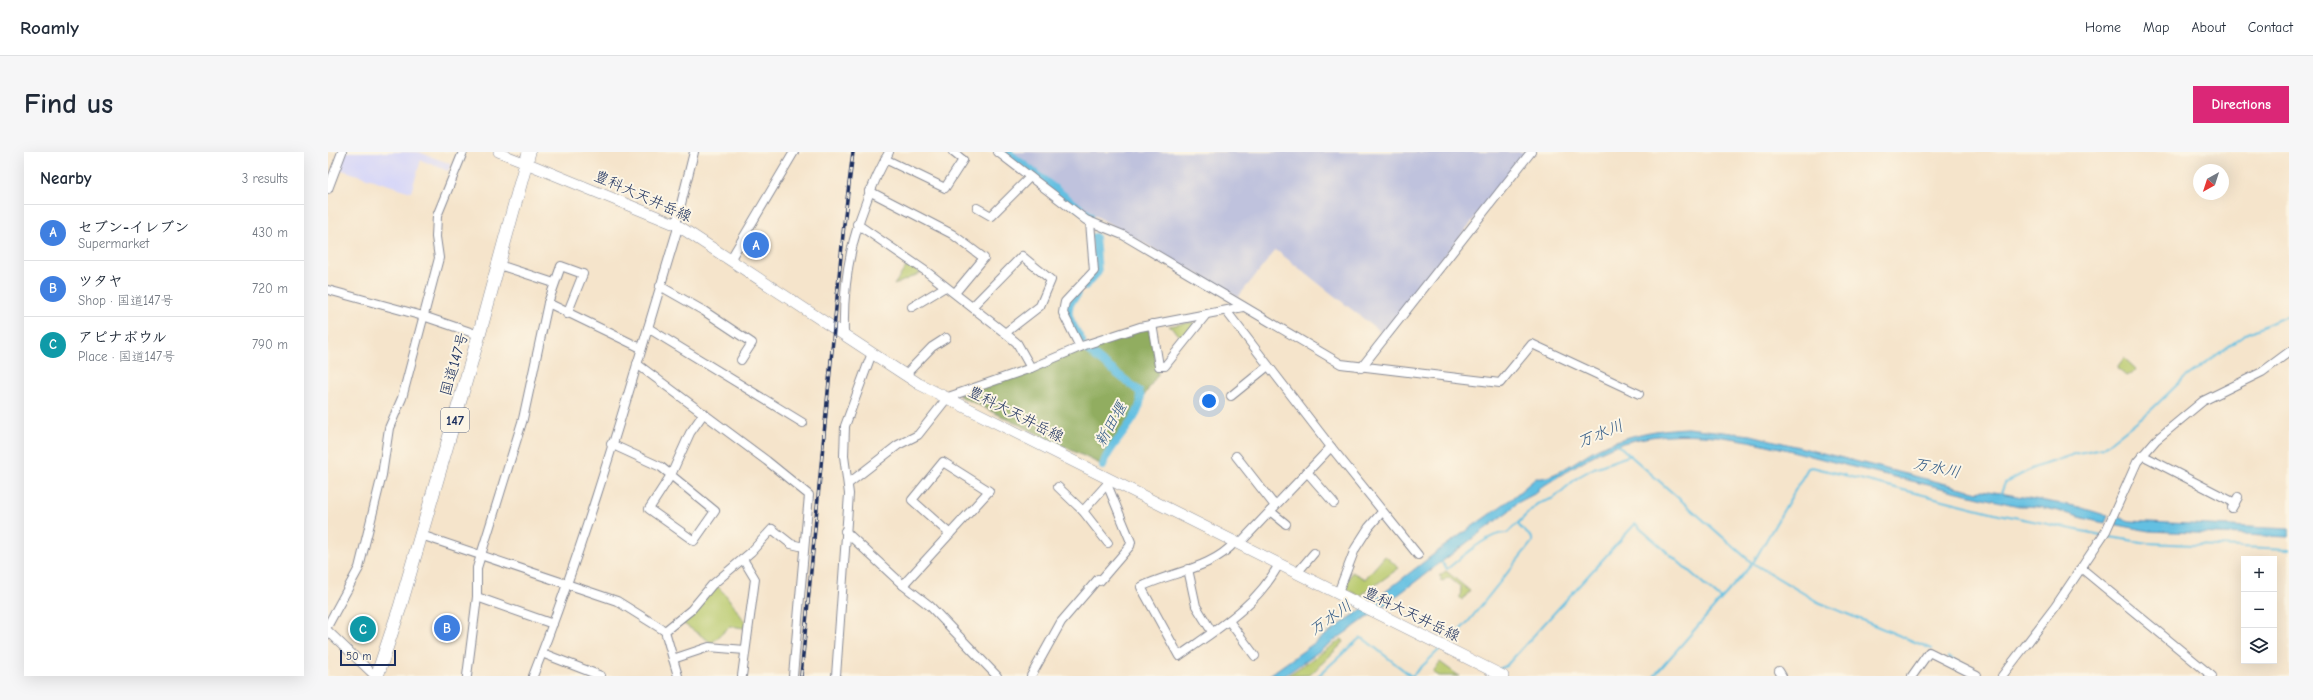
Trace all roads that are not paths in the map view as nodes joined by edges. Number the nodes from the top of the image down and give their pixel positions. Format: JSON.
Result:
{"nodes":[{"id":1,"x":342,"y":152,"type":"edge"},
{"id":2,"x":462,"y":152,"type":"edge"},
{"id":3,"x":498,"y":152,"type":"edge"},
{"id":4,"x":694,"y":152,"type":"edge"},
{"id":5,"x":794,"y":152,"type":"edge"},
{"id":6,"x":953,"y":152,"type":"edge"},
{"id":7,"x":998,"y":152,"type":"edge"},
{"id":8,"x":1532,"y":152,"type":"edge"},
{"id":9,"x":887,"y":156,"type":"edge"},
{"id":10,"x":527,"y":157,"type":"edge"},
{"id":11,"x":1030,"y":177,"type":"junction"},
{"id":12,"x":328,"y":189,"type":"edge"},
{"id":13,"x":869,"y":191,"type":"junction"},
{"id":14,"x":977,"y":208,"type":"dead end"},
{"id":15,"x":1090,"y":222,"type":"junction"},
{"id":16,"x":857,"y":224,"type":"junction"},
{"id":17,"x":677,"y":225,"type":"junction"},
{"id":18,"x":730,"y":260,"type":"junction"},
{"id":19,"x":499,"y":265,"type":"junction"},
{"id":20,"x":554,"y":283,"type":"junction"},
{"id":21,"x":660,"y":286,"type":"junction"},
{"id":22,"x":945,"y":287,"type":"junction"},
{"id":23,"x":328,"y":290,"type":"edge"},
{"id":24,"x":955,"y":293,"type":"junction"},
{"id":25,"x":548,"y":304,"type":"junction"},
{"id":26,"x":912,"y":307,"type":"dead end"},
{"id":27,"x":972,"y":307,"type":"junction"},
{"id":28,"x":1243,"y":307,"type":"junction"},
{"id":29,"x":1227,"y":312,"type":"junction"},
{"id":30,"x":567,"y":314,"type":"junction"},
{"id":31,"x":423,"y":316,"type":"junction"},
{"id":32,"x":1205,"y":316,"type":"junction"},
{"id":33,"x":1152,"y":324,"type":"junction"},
{"id":34,"x":648,"y":328,"type":"junction"},
{"id":35,"x":1005,"y":333,"type":"junction"},
{"id":36,"x":479,"y":335,"type":"junction"},
{"id":37,"x":844,"y":335,"type":"junction"},
{"id":38,"x":946,"y":338,"type":"dead end"},
{"id":39,"x":1080,"y":347,"type":"junction"},
{"id":40,"x":641,"y":348,"type":"junction"},
{"id":41,"x":2289,"y":352,"type":"edge"},
{"id":42,"x":872,"y":353,"type":"junction"},
{"id":43,"x":741,"y":360,"type":"dead end"},
{"id":44,"x":637,"y":364,"type":"junction"},
{"id":45,"x":1268,"y":366,"type":"junction"},
{"id":46,"x":1031,"y":368,"type":"junction"},
{"id":47,"x":1361,"y":368,"type":"junction"},
{"id":48,"x":905,"y":375,"type":"junction"},
{"id":49,"x":1640,"y":394,"type":"dead end"},
{"id":50,"x":1231,"y":396,"type":"dead end"},
{"id":51,"x":948,"y":397,"type":"junction"},
{"id":52,"x":704,"y":413,"type":"junction"},
{"id":53,"x":803,"y":423,"type":"dead end"},
{"id":54,"x":611,"y":444,"type":"junction"},
{"id":55,"x":1331,"y":447,"type":"junction"},
{"id":56,"x":2142,"y":455,"type":"junction"},
{"id":57,"x":1236,"y":456,"type":"dead end"},
{"id":58,"x":1307,"y":472,"type":"junction"},
{"id":59,"x":671,"y":475,"type":"junction"},
{"id":60,"x":1109,"y":482,"type":"junction"},
{"id":61,"x":849,"y":483,"type":"junction"},
{"id":62,"x":1058,"y":488,"type":"dead end"},
{"id":63,"x":1334,"y":503,"type":"dead end"},
{"id":64,"x":2235,"y":503,"type":"dead end"},
{"id":65,"x":1273,"y":508,"type":"junction"},
{"id":66,"x":1083,"y":511,"type":"junction"},
{"id":67,"x":1382,"y":512,"type":"junction"},
{"id":68,"x":1286,"y":524,"type":"dead end"},
{"id":69,"x":845,"y":531,"type":"junction"},
{"id":70,"x":950,"y":534,"type":"junction"},
{"id":71,"x":421,"y":535,"type":"junction"},
{"id":72,"x":1108,"y":543,"type":"dead end"},
{"id":73,"x":1237,"y":543,"type":"junction"},
{"id":74,"x":804,"y":547,"type":"junction"},
{"id":75,"x":1314,"y":553,"type":"dead end"},
{"id":76,"x":481,"y":554,"type":"junction"},
{"id":77,"x":1418,"y":555,"type":"dead end"},
{"id":78,"x":743,"y":559,"type":"junction"},
{"id":79,"x":1280,"y":564,"type":"junction"},
{"id":80,"x":2081,"y":568,"type":"junction"},
{"id":81,"x":1188,"y":569,"type":"junction"},
{"id":82,"x":1296,"y":573,"type":"junction"},
{"id":83,"x":569,"y":584,"type":"junction"},
{"id":84,"x":903,"y":585,"type":"junction"},
{"id":85,"x":1338,"y":593,"type":"junction"},
{"id":86,"x":477,"y":597,"type":"junction"},
{"id":87,"x":1229,"y":621,"type":"junction"},
{"id":88,"x":553,"y":624,"type":"junction"},
{"id":89,"x":328,"y":625,"type":"edge"},
{"id":90,"x":328,"y":631,"type":"edge"},
{"id":91,"x":665,"y":631,"type":"junction"},
{"id":92,"x":1212,"y":632,"type":"junction"},
{"id":93,"x":745,"y":650,"type":"junction"},
{"id":94,"x":542,"y":653,"type":"junction"},
{"id":95,"x":1254,"y":656,"type":"dead end"},
{"id":96,"x":673,"y":659,"type":"junction"},
{"id":97,"x":376,"y":676,"type":"edge"},
{"id":98,"x":467,"y":676,"type":"edge"},
{"id":99,"x":533,"y":676,"type":"edge"},
{"id":100,"x":601,"y":676,"type":"edge"},
{"id":101,"x":678,"y":676,"type":"edge"},
{"id":102,"x":742,"y":676,"type":"edge"},
{"id":103,"x":793,"y":676,"type":"edge"},
{"id":104,"x":836,"y":676,"type":"edge"},
{"id":105,"x":997,"y":676,"type":"edge"},
{"id":106,"x":1031,"y":676,"type":"edge"},
{"id":107,"x":1503,"y":676,"type":"edge"},
{"id":108,"x":1912,"y":676,"type":"edge"},
{"id":109,"x":1977,"y":676,"type":"edge"},
{"id":110,"x":2002,"y":676,"type":"edge"},
{"id":111,"x":2212,"y":676,"type":"edge"}],
"edges":[{"from":1,"to":12,"type":"street"},
{"from":2,"to":31,"type":"street"},
{"from":3,"to":10,"type":"street"},
{"from":4,"to":17,"type":"street"},
{"from":5,"to":18,"type":"street"},
{"from":6,"to":9,"type":"street"},
{"from":7,"to":11,"type":"street"},
{"from":8,"to":47,"type":"street"},
{"from":9,"to":13,"type":"street"},
{"from":10,"to":17,"type":"main road","name":"豊科大天井岳線"},
{"from":10,"to":19,"type":"highway","name":"国道147号","number":"147"},
{"from":11,"to":14,"type":"street"},
{"from":11,"to":15,"type":"street"},
{"from":13,"to":16,"type":"street"},
{"from":13,"to":24,"type":"street"},
{"from":15,"to":28,"type":"street"},
{"from":15,"to":39,"type":"street"},
{"from":16,"to":22,"type":"street"},
{"from":16,"to":37,"type":"street"},
{"from":17,"to":18,"type":"main road","name":"豊科大天井岳線"},
{"from":17,"to":21,"type":"street"},
{"from":18,"to":37,"type":"main road","name":"豊科大天井岳線"},
{"from":19,"to":20,"type":"street"},
{"from":19,"to":36,"type":"highway","name":"国道147号","number":"147"},
{"from":20,"to":25,"type":"street"},
{"from":20,"to":30,"type":"street"},
{"from":21,"to":34,"type":"street"},
{"from":21,"to":43,"type":"street"},
{"from":22,"to":24,"type":"street"},
{"from":22,"to":26,"type":"street"},
{"from":23,"to":31,"type":"street"},
{"from":24,"to":27,"type":"street"},
{"from":25,"to":30,"type":"street"},
{"from":25,"to":76,"type":"street"},
{"from":27,"to":35,"type":"street"},
{"from":27,"to":35,"type":"street"},
{"from":28,"to":29,"type":"street"},
{"from":28,"to":47,"type":"street"},
{"from":29,"to":32,"type":"street"},
{"from":29,"to":45,"type":"street"},
{"from":30,"to":40,"type":"street"},
{"from":31,"to":36,"type":"street"},
{"from":31,"to":89,"type":"street"},
{"from":32,"to":33,"type":"street"},
{"from":32,"to":33,"type":"street"},
{"from":33,"to":39,"type":"street"},
{"from":34,"to":40,"type":"street"},
{"from":34,"to":53,"type":"street"},
{"from":35,"to":46,"type":"street"},
{"from":36,"to":71,"type":"highway","name":"国道147号","number":"147"},
{"from":37,"to":42,"type":"main road","name":"豊科大天井岳線"},
{"from":38,"to":48,"type":"street"},
{"from":39,"to":46,"type":"street"},
{"from":40,"to":44,"type":"street"},
{"from":41,"to":56,"type":"street"},
{"from":42,"to":48,"type":"main road","name":"豊科大天井岳線"},
{"from":42,"to":61,"type":"street"},
{"from":44,"to":52,"type":"street"},
{"from":44,"to":54,"type":"street"},
{"from":45,"to":50,"type":"street"},
{"from":45,"to":55,"type":"street"},
{"from":46,"to":51,"type":"street"},
{"from":47,"to":49,"type":"street"},
{"from":48,"to":51,"type":"main road","name":"豊科大天井岳線"},
{"from":51,"to":60,"type":"main road","name":"豊科大天井岳線"},
{"from":51,"to":61,"type":"street"},
{"from":52,"to":59,"type":"street"},
{"from":52,"to":74,"type":"street"},
{"from":54,"to":59,"type":"street"},
{"from":54,"to":83,"type":"street"},
{"from":55,"to":58,"type":"street"},
{"from":55,"to":67,"type":"street"},
{"from":56,"to":64,"type":"street"},
{"from":56,"to":80,"type":"street"},
{"from":57,"to":65,"type":"street"},
{"from":58,"to":63,"type":"street"},
{"from":58,"to":65,"type":"street"},
{"from":59,"to":59,"type":"street"},
{"from":60,"to":66,"type":"street"},
{"from":60,"to":73,"type":"main road","name":"豊科大天井岳線"},
{"from":60,"to":106,"type":"street"},
{"from":61,"to":69,"type":"street"},
{"from":62,"to":66,"type":"street"},
{"from":65,"to":68,"type":"street"},
{"from":65,"to":73,"type":"street"},
{"from":66,"to":72,"type":"street"},
{"from":67,"to":77,"type":"street"},
{"from":67,"to":85,"type":"street"},
{"from":69,"to":84,"type":"street"},
{"from":69,"to":104,"type":"street"},
{"from":70,"to":70,"type":"street"},
{"from":70,"to":84,"type":"street"},
{"from":71,"to":76,"type":"street"},
{"from":71,"to":97,"type":"highway","name":"国道147号","number":"147"},
{"from":73,"to":79,"type":"main road","name":"豊科大天井岳線"},
{"from":73,"to":81,"type":"street"},
{"from":74,"to":78,"type":"street"},
{"from":74,"to":103,"type":"street"},
{"from":75,"to":82,"type":"street"},
{"from":76,"to":83,"type":"street"},
{"from":76,"to":86,"type":"street"},
{"from":78,"to":91,"type":"street"},
{"from":78,"to":93,"type":"street"},
{"from":79,"to":82,"type":"main road","name":"豊科大天井岳線"},
{"from":79,"to":87,"type":"street"},
{"from":80,"to":110,"type":"street"},
{"from":80,"to":111,"type":"street"},
{"from":81,"to":92,"type":"street"},
{"from":81,"to":92,"type":"street"},
{"from":82,"to":85,"type":"main road","name":"豊科大天井岳線"},
{"from":83,"to":88,"type":"street"},
{"from":83,"to":91,"type":"street"},
{"from":84,"to":105,"type":"street"},
{"from":85,"to":107,"type":"main road","name":"豊科大天井岳線"},
{"from":86,"to":88,"type":"street"},
{"from":86,"to":98,"type":"street"},
{"from":87,"to":92,"type":"street"},
{"from":87,"to":95,"type":"street"},
{"from":88,"to":94,"type":"street"},
{"from":90,"to":97,"type":"street"},
{"from":91,"to":96,"type":"street"},
{"from":93,"to":96,"type":"street"},
{"from":93,"to":102,"type":"street"},
{"from":94,"to":99,"type":"street"},
{"from":94,"to":100,"type":"street"},
{"from":96,"to":101,"type":"street"},
{"from":108,"to":109,"type":"street"}]}
